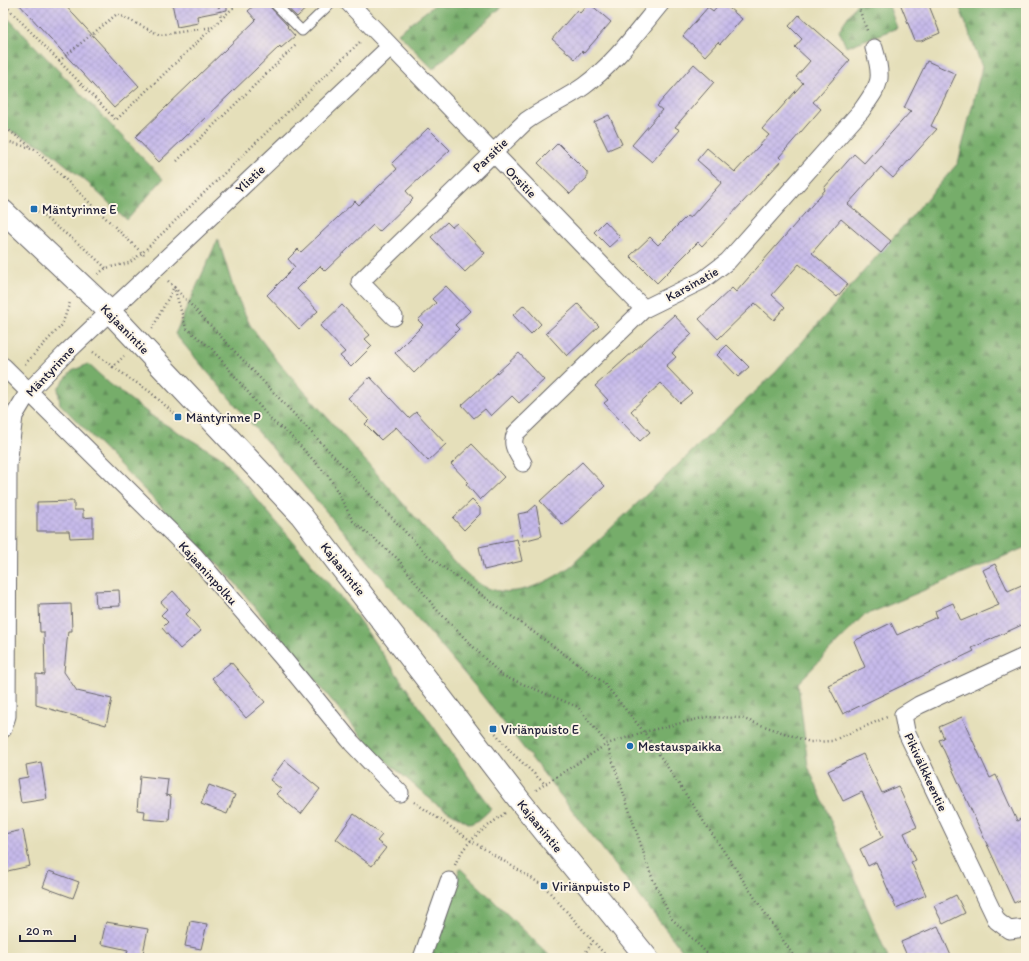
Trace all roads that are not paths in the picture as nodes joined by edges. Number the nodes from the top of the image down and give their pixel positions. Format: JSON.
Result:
{"nodes":[{"id":1,"x":274,"y":3,"type":"edge"},
{"id":2,"x":331,"y":3,"type":"edge"},
{"id":3,"x":661,"y":3,"type":"edge"},
{"id":4,"x":353,"y":4,"type":"edge"},
{"id":5,"x":390,"y":47,"type":"junction"},
{"id":6,"x":874,"y":48,"type":"road end"},
{"id":7,"x":492,"y":152,"type":"junction"},
{"id":8,"x":3,"y":211,"type":"edge"},
{"id":9,"x":644,"y":309,"type":"junction"},
{"id":10,"x":110,"y":312,"type":"junction"},
{"id":11,"x":394,"y":317,"type":"dead end"},
{"id":12,"x":8,"y":371,"type":"edge"},
{"id":13,"x":29,"y":391,"type":"junction"},
{"id":14,"x":523,"y":463,"type":"dead end"},
{"id":15,"x":1026,"y":656,"type":"edge"},
{"id":16,"x":3,"y":729,"type":"edge"},
{"id":17,"x":400,"y":793,"type":"road end"},
{"id":18,"x":449,"y":881,"type":"road end"},
{"id":19,"x":1026,"y":928,"type":"edge"},
{"id":20,"x":422,"y":958,"type":"edge"},
{"id":21,"x":647,"y":958,"type":"edge"}],
"edges":[{"from":1,"to":2,"type":"lane"},
{"from":3,"to":7,"type":"street","name":"Parsitie"},
{"from":4,"to":5,"type":"street","name":"Orsitie"},
{"from":5,"to":7,"type":"street","name":"Orsitie"},
{"from":5,"to":10,"type":"street","name":"Ylistie"},
{"from":6,"to":9,"type":"street","name":"Karsinatie"},
{"from":7,"to":9,"type":"street","name":"Orsitie"},
{"from":7,"to":11,"type":"street","name":"Parsitie"},
{"from":8,"to":10,"type":"main road","name":"Kajaanintie"},
{"from":9,"to":14,"type":"street","name":"Karsinatie"},
{"from":10,"to":13,"type":"street","name":"Mäntyrinne"},
{"from":10,"to":21,"type":"main road","name":"Kajaanintie"},
{"from":12,"to":13,"type":"street","name":"Kajaaninpolku"},
{"from":13,"to":16,"type":"street","name":"Mäntyrinne"},
{"from":13,"to":17,"type":"street","name":"Kajaaninpolku"},
{"from":15,"to":19,"type":"street","name":"Pikivälkkeentie"},
{"from":18,"to":20,"type":"street"}]}
